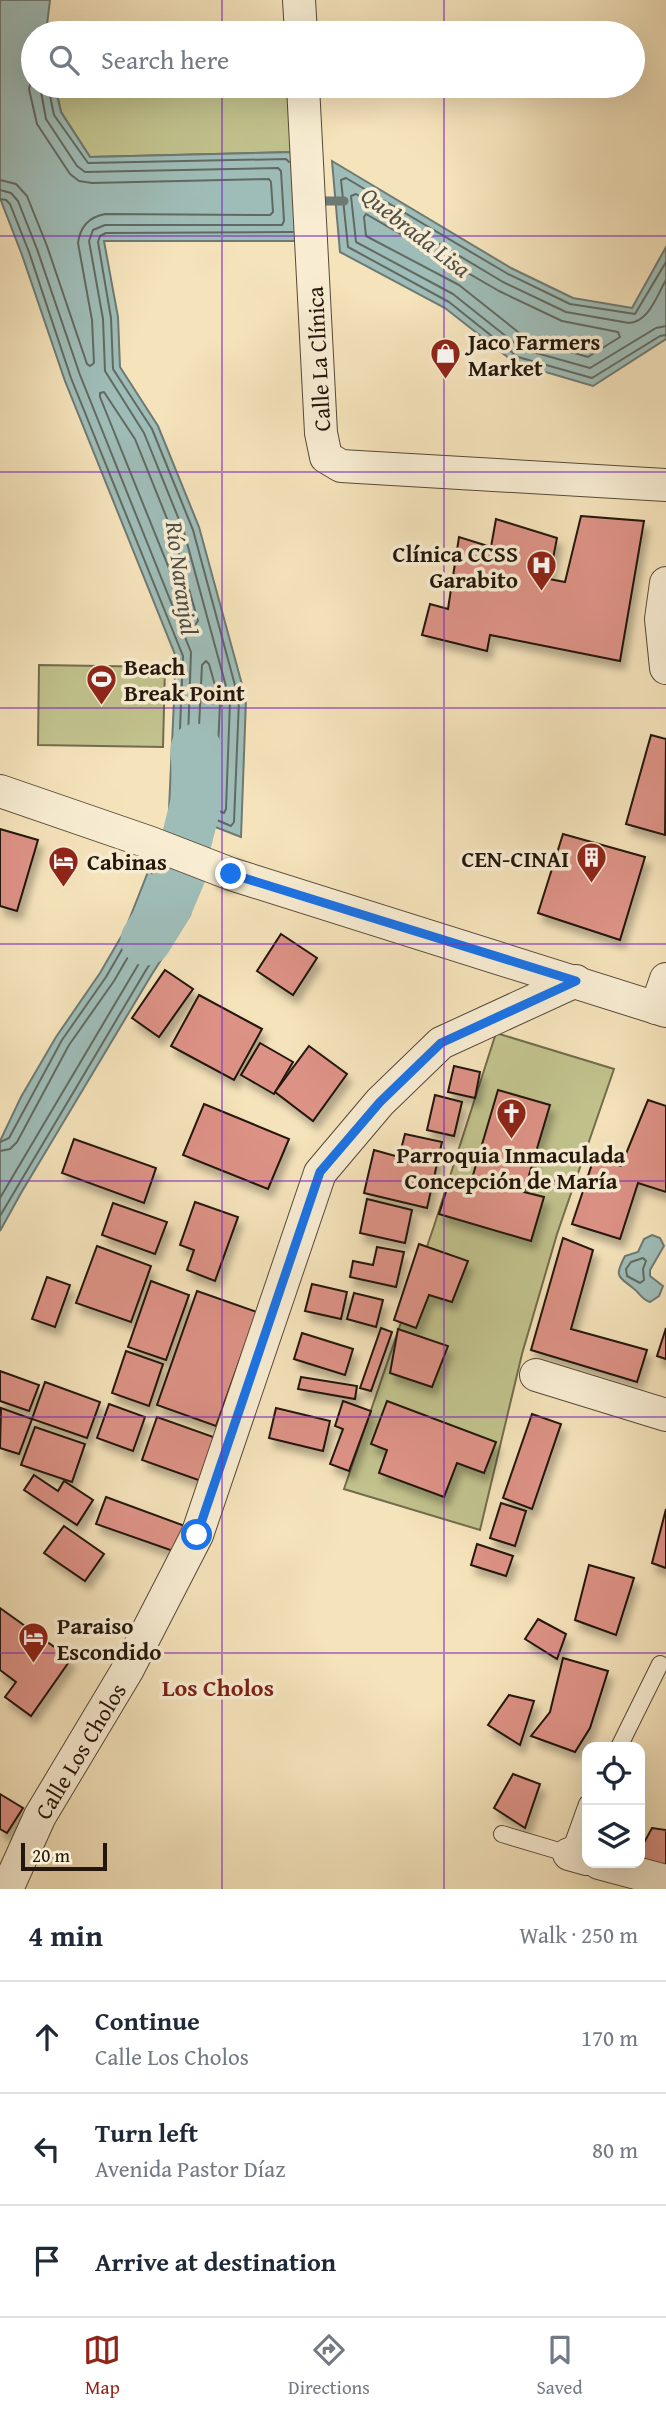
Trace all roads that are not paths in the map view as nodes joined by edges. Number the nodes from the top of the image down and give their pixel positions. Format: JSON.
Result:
{"nodes":[{"id":1,"x":299,"y":0,"type":"edge"},
{"id":2,"x":300,"y":21,"type":"edge"},
{"id":3,"x":304,"y":98,"type":"edge"},
{"id":4,"x":666,"y":485,"type":"edge"},
{"id":5,"x":666,"y":583,"type":"edge"},
{"id":6,"x":666,"y":668,"type":"edge"},
{"id":7,"x":0,"y":791,"type":"edge"},
{"id":8,"x":576,"y":981,"type":"junction"},
{"id":9,"x":663,"y":1000,"type":"edge"},
{"id":10,"x":536,"y":1375,"type":"dead end"},
{"id":11,"x":666,"y":1415,"type":"edge"},
{"id":12,"x":660,"y":1664,"type":"dead end"},
{"id":13,"x":621,"y":1742,"type":"edge"},
{"id":14,"x":587,"y":1805,"type":"edge"},
{"id":15,"x":502,"y":1834,"type":"dead end"},
{"id":16,"x":578,"y":1857,"type":"edge"},
{"id":17,"x":618,"y":1868,"type":"edge"},
{"id":18,"x":666,"y":1881,"type":"edge"},
{"id":19,"x":7,"y":1889,"type":"edge"}],
"edges":[{"from":1,"to":2,"type":"street"},
{"from":3,"to":4,"type":"street","name":"Calle La Clínica"},
{"from":5,"to":6,"type":"street"},
{"from":7,"to":8,"type":"street"},
{"from":8,"to":9,"type":"street"},
{"from":8,"to":19,"type":"street","name":"Calle Los Cholos"},
{"from":10,"to":11,"type":"street"},
{"from":12,"to":13,"type":"lane"},
{"from":14,"to":16,"type":"lane"},
{"from":15,"to":16,"type":"lane"},
{"from":17,"to":18,"type":"street"}]}
